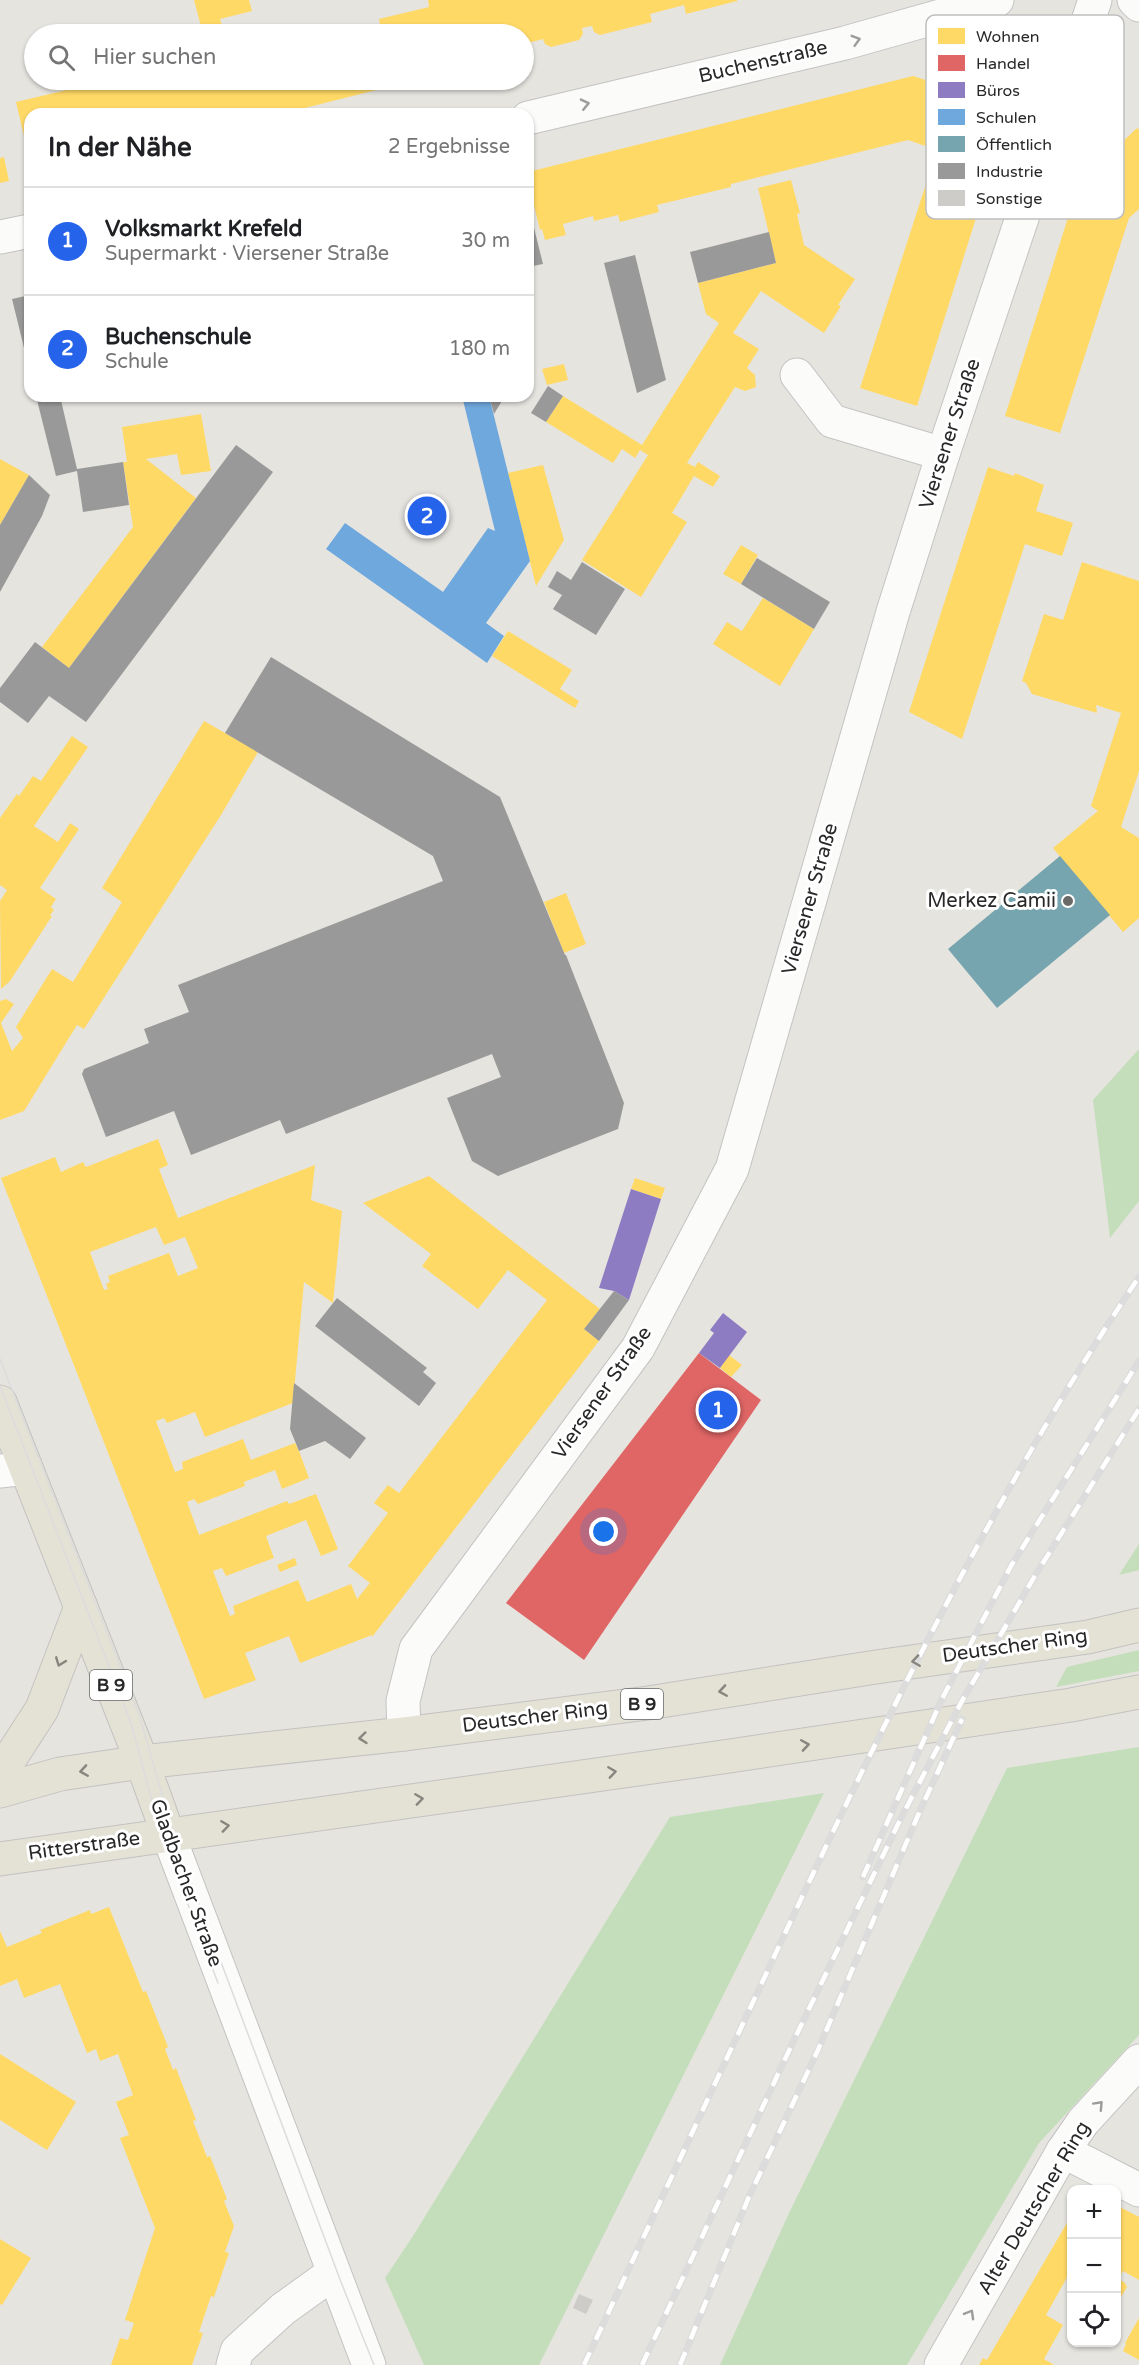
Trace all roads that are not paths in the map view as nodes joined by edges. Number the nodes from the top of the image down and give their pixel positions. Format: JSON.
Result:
{"nodes":[{"id":1,"x":997,"y":0,"type":"edge"},
{"id":2,"x":1095,"y":0,"type":"edge"},
{"id":3,"x":1134,"y":0,"type":"edge"},
{"id":4,"x":1139,"y":5,"type":"edge"},
{"id":5,"x":944,"y":15,"type":"edge"},
{"id":6,"x":1090,"y":15,"type":"edge"},
{"id":7,"x":926,"y":20,"type":"edge"},
{"id":8,"x":534,"y":116,"type":"edge"},
{"id":9,"x":1022,"y":219,"type":"edge"},
{"id":10,"x":24,"y":232,"type":"edge"},
{"id":11,"x":0,"y":237,"type":"edge"},
{"id":12,"x":797,"y":375,"type":"dead end"},
{"id":13,"x":943,"y":454,"type":"junction"},
{"id":14,"x":0,"y":1402,"type":"edge"},
{"id":15,"x":13,"y":1469,"type":"edge"},
{"id":16,"x":81,"y":1607,"type":"junction"},
{"id":17,"x":1139,"y":1624,"type":"edge"},
{"id":18,"x":1139,"y":1692,"type":"edge"},
{"id":19,"x":404,"y":1734,"type":"junction"},
{"id":20,"x":141,"y":1762,"type":"junction"},
{"id":21,"x":0,"y":1774,"type":"edge"},
{"id":22,"x":0,"y":1791,"type":"edge"},
{"id":23,"x":168,"y":1834,"type":"junction"},
{"id":24,"x":0,"y":1858,"type":"edge"},
{"id":25,"x":1139,"y":2061,"type":"edge"},
{"id":26,"x":1063,"y":2151,"type":"junction"},
{"id":27,"x":1139,"y":2190,"type":"edge"},
{"id":28,"x":333,"y":2273,"type":"junction"},
{"id":29,"x":233,"y":2365,"type":"edge"},
{"id":30,"x":369,"y":2365,"type":"edge"},
{"id":31,"x":942,"y":2365,"type":"edge"}],
"edges":[{"from":5,"to":1,"type":"street","name":"Buchenstraße","one_way":true},
{"from":2,"to":6,"type":"street","name":"Viersener Straße"},
{"from":3,"to":4,"type":"street"},
{"from":8,"to":7,"type":"street","name":"Buchenstraße","one_way":true},
{"from":9,"to":13,"type":"street","name":"Viersener Straße"},
{"from":10,"to":11,"type":"street"},
{"from":12,"to":13,"type":"street"},
{"from":13,"to":19,"type":"street","name":"Viersener Straße"},
{"from":14,"to":15,"type":"main road","name":"Gladbacher Straße","number":"B 9"},
{"from":15,"to":16,"type":"main road","name":"Gladbacher Straße","number":"B 9"},
{"from":16,"to":20,"type":"main road","name":"Gladbacher Straße","number":"B 9"},
{"from":16,"to":21,"type":"main road","one_way":true},
{"from":17,"to":19,"type":"main road","name":"Deutscher Ring","number":"B 9","one_way":true},
{"from":23,"to":18,"type":"main road","one_way":true},
{"from":19,"to":20,"type":"main road","name":"Deutscher Ring","number":"B 9","one_way":true},
{"from":20,"to":22,"type":"main road","one_way":true},
{"from":20,"to":23,"type":"main road","name":"Gladbacher Straße","number":"B 9"},
{"from":23,"to":24,"type":"main road","name":"Ritterstraße"},
{"from":23,"to":28,"type":"street","name":"Gladbacher Straße"},
{"from":26,"to":25,"type":"street","name":"Alter Deutscher Ring","one_way":true},
{"from":26,"to":27,"type":"street"},
{"from":31,"to":26,"type":"street","name":"Alter Deutscher Ring","one_way":true},
{"from":28,"to":29,"type":"street"},
{"from":28,"to":30,"type":"street","name":"Gladbacher Straße"}]}
